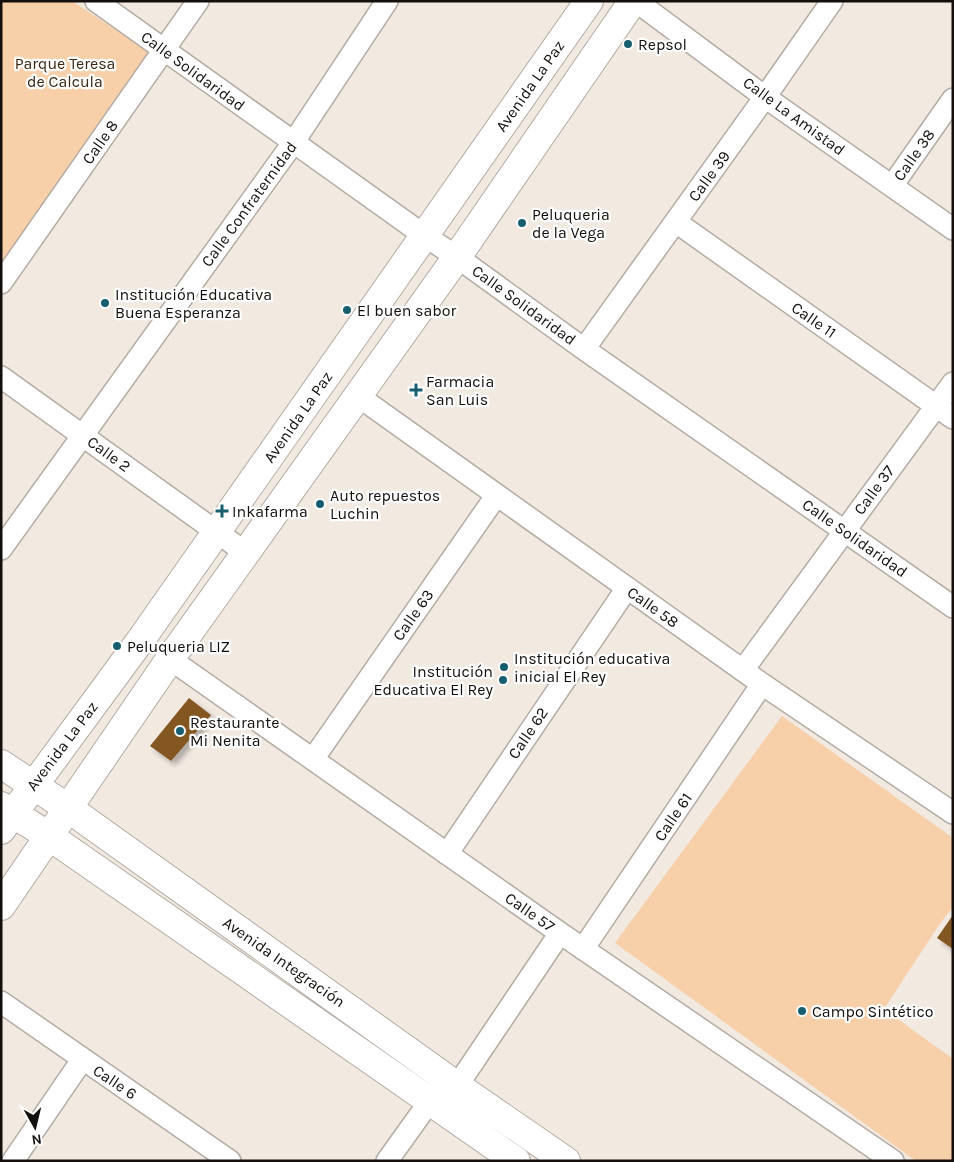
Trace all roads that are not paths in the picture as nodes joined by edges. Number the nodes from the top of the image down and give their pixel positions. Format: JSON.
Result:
{"nodes":[{"id":1,"x":96,"y":1,"type":"edge"},
{"id":2,"x":198,"y":1,"type":"edge"},
{"id":3,"x":387,"y":1,"type":"edge"},
{"id":4,"x":589,"y":1,"type":"edge"},
{"id":5,"x":635,"y":1,"type":"edge"},
{"id":6,"x":832,"y":1,"type":"edge"},
{"id":7,"x":164,"y":50,"type":"junction"},
{"id":8,"x":765,"y":97,"type":"junction"},
{"id":9,"x":953,"y":99,"type":"edge"},
{"id":10,"x":293,"y":143,"type":"junction"},
{"id":11,"x":892,"y":186,"type":"junction"},
{"id":12,"x":676,"y":222,"type":"junction"},
{"id":13,"x":953,"y":229,"type":"edge"},
{"id":14,"x":425,"y":236,"type":"junction"},
{"id":15,"x":457,"y":257,"type":"junction"},
{"id":16,"x":1,"y":283,"type":"edge"},
{"id":17,"x":584,"y":349,"type":"junction"},
{"id":18,"x":1,"y":377,"type":"edge"},
{"id":19,"x":953,"y":383,"type":"edge"},
{"id":20,"x":358,"y":396,"type":"junction"},
{"id":21,"x":944,"y":412,"type":"edge"},
{"id":22,"x":83,"y":435,"type":"junction"},
{"id":23,"x":496,"y":496,"type":"junction"},
{"id":24,"x":844,"y":531,"type":"junction"},
{"id":25,"x":216,"y":532,"type":"junction"},
{"id":26,"x":1,"y":549,"type":"edge"},
{"id":27,"x":246,"y":553,"type":"junction"},
{"id":28,"x":627,"y":588,"type":"junction"},
{"id":29,"x":953,"y":606,"type":"edge"},
{"id":30,"x":170,"y":660,"type":"junction"},
{"id":31,"x":743,"y":670,"type":"junction"},
{"id":32,"x":762,"y":684,"type":"junction"},
{"id":33,"x":313,"y":759,"type":"junction"},
{"id":34,"x":1,"y":764,"type":"edge"},
{"id":35,"x":33,"y":786,"type":"junction"},
{"id":36,"x":68,"y":808,"type":"junction"},
{"id":37,"x":953,"y":813,"type":"edge"},
{"id":38,"x":5,"y":816,"type":"edge"},
{"id":39,"x":48,"y":836,"type":"junction"},
{"id":40,"x":447,"y":854,"type":"junction"},
{"id":41,"x":1,"y":906,"type":"edge"},
{"id":42,"x":560,"y":933,"type":"junction"},
{"id":43,"x":583,"y":949,"type":"junction"},
{"id":44,"x":1,"y":1002,"type":"edge"},
{"id":45,"x":82,"y":1060,"type":"junction"},
{"id":46,"x":457,"y":1086,"type":"junction"},
{"id":47,"x":430,"y":1101,"type":"junction"},
{"id":48,"x":205,"y":1154,"type":"edge"},
{"id":49,"x":13,"y":1161,"type":"edge"},
{"id":50,"x":230,"y":1161,"type":"edge"},
{"id":51,"x":387,"y":1161,"type":"edge"},
{"id":52,"x":516,"y":1161,"type":"edge"},
{"id":53,"x":566,"y":1161,"type":"edge"},
{"id":54,"x":893,"y":1161,"type":"edge"}],
"edges":[{"from":1,"to":7,"type":"street","name":"Calle Solidaridad"},
{"from":2,"to":7,"type":"street","name":"Calle 8"},
{"from":3,"to":10,"type":"street","name":"Calle Confraternidad"},
{"from":4,"to":14,"type":"street","name":"Avenida La Paz"},
{"from":5,"to":8,"type":"street","name":"Calle La Amistad"},
{"from":5,"to":15,"type":"street"},
{"from":6,"to":8,"type":"street","name":"Calle 39"},
{"from":7,"to":10,"type":"street","name":"Calle Solidaridad"},
{"from":7,"to":16,"type":"street","name":"Calle 8"},
{"from":8,"to":11,"type":"street","name":"Calle La Amistad"},
{"from":8,"to":12,"type":"street","name":"Calle 39"},
{"from":9,"to":11,"type":"street","name":"Calle 38"},
{"from":10,"to":14,"type":"street","name":"Calle Solidaridad"},
{"from":10,"to":22,"type":"street","name":"Calle Confraternidad"},
{"from":11,"to":13,"type":"street","name":"Calle La Amistad"},
{"from":12,"to":17,"type":"street","name":"Calle 39"},
{"from":12,"to":21,"type":"street","name":"Calle 11"},
{"from":14,"to":15,"type":"street","name":"Calle Solidaridad"},
{"from":14,"to":25,"type":"street","name":"Avenida La Paz"},
{"from":15,"to":17,"type":"street","name":"Calle Solidaridad"},
{"from":15,"to":20,"type":"street"},
{"from":17,"to":24,"type":"street","name":"Calle Solidaridad"},
{"from":18,"to":22,"type":"street","name":"Calle 2"},
{"from":19,"to":21,"type":"street","name":"Calle 37"},
{"from":20,"to":23,"type":"street","name":"Calle 58"},
{"from":20,"to":27,"type":"street"},
{"from":21,"to":24,"type":"street","name":"Calle 37"},
{"from":22,"to":25,"type":"street","name":"Calle 2"},
{"from":22,"to":26,"type":"street","name":"Calle Confraternidad"},
{"from":23,"to":28,"type":"street","name":"Calle 58"},
{"from":23,"to":33,"type":"street","name":"Calle 63"},
{"from":24,"to":29,"type":"street","name":"Calle Solidaridad"},
{"from":24,"to":31,"type":"street","name":"Calle 37"},
{"from":25,"to":27,"type":"street","name":"Calle 2"},
{"from":25,"to":35,"type":"street","name":"Avenida La Paz"},
{"from":27,"to":30,"type":"street"},
{"from":28,"to":31,"type":"street","name":"Calle 58"},
{"from":28,"to":40,"type":"street","name":"Calle 62"},
{"from":30,"to":33,"type":"street","name":"Calle 57"},
{"from":30,"to":36,"type":"street"},
{"from":31,"to":32,"type":"street","name":"Calle 58"},
{"from":32,"to":37,"type":"street","name":"Calle 58"},
{"from":32,"to":43,"type":"street","name":"Calle 61"},
{"from":33,"to":40,"type":"street","name":"Calle 57"},
{"from":34,"to":35,"type":"street","name":"Avenida Integración"},
{"from":35,"to":36,"type":"street","name":"Avenida Integración"},
{"from":35,"to":38,"type":"street","name":"Avenida La Paz"},
{"from":36,"to":39,"type":"street"},
{"from":36,"to":46,"type":"street","name":"Avenida Integración"},
{"from":38,"to":39,"type":"street"},
{"from":39,"to":41,"type":"street"},
{"from":39,"to":47,"type":"street"},
{"from":40,"to":42,"type":"street","name":"Calle 57"},
{"from":42,"to":43,"type":"street","name":"Calle 57"},
{"from":42,"to":46,"type":"street"},
{"from":43,"to":54,"type":"street","name":"Calle 57"},
{"from":44,"to":45,"type":"street","name":"Calle 6"},
{"from":45,"to":48,"type":"street","name":"Calle 6"},
{"from":45,"to":49,"type":"street"},
{"from":46,"to":53,"type":"street","name":"Avenida Integración"},
{"from":47,"to":51,"type":"street"},
{"from":47,"to":52,"type":"street"},
{"from":48,"to":50,"type":"street","name":"Calle 6"}]}
